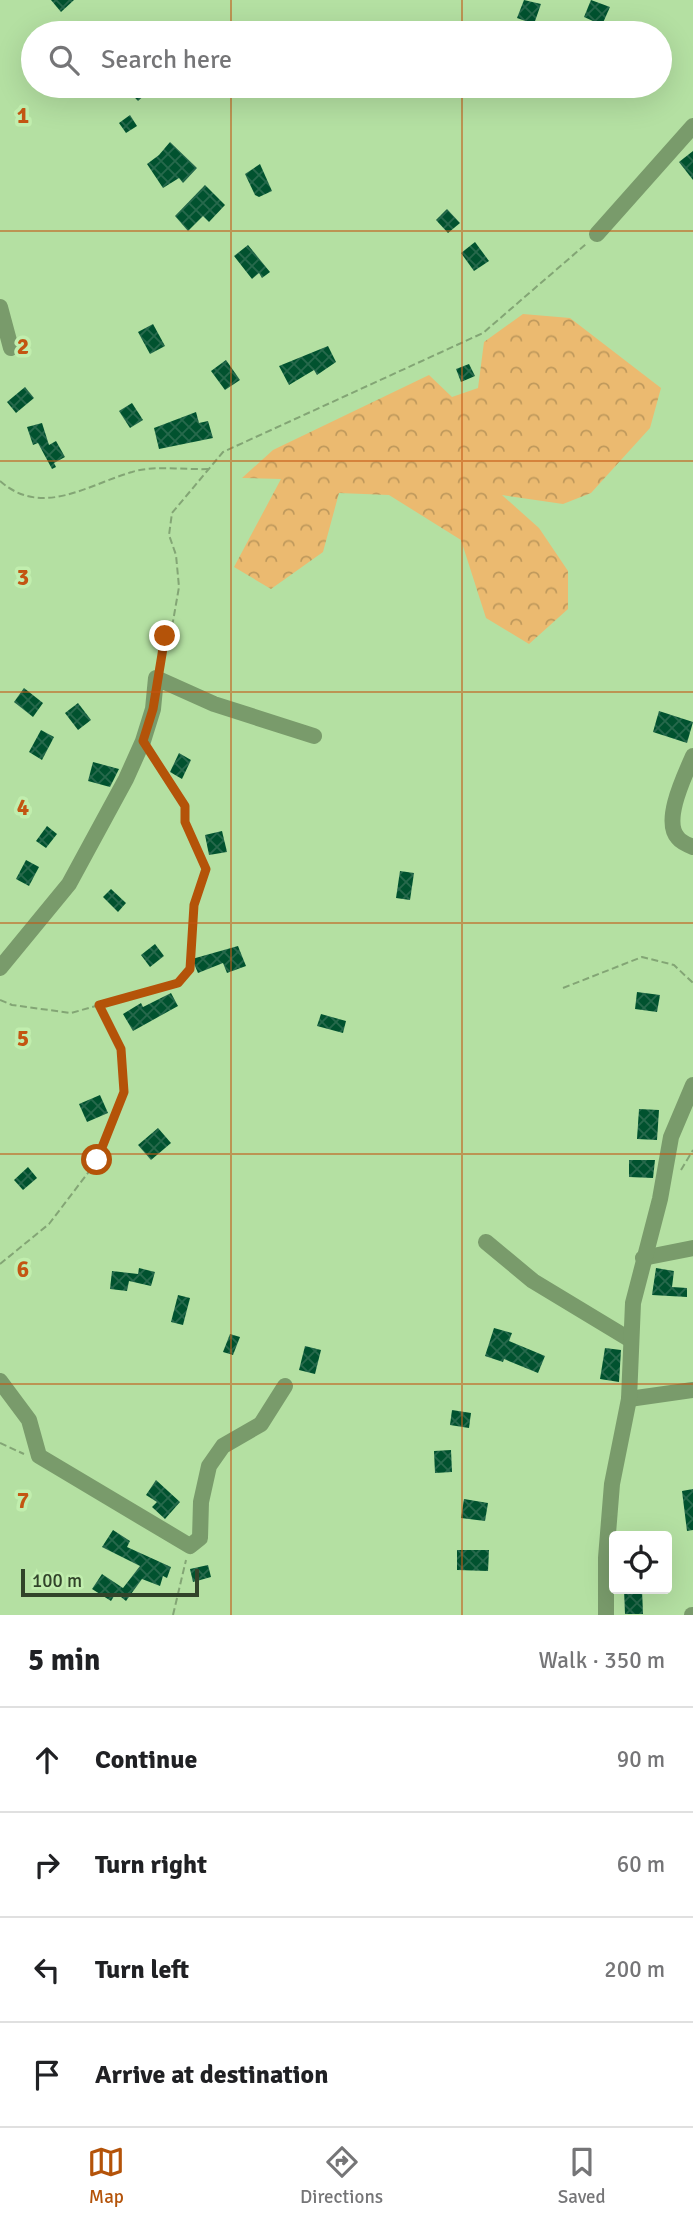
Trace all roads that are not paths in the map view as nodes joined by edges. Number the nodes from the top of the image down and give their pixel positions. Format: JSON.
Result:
{"nodes":[{"id":1,"x":693,"y":125,"type":"edge"},
{"id":2,"x":597,"y":234,"type":"road end"},
{"id":3,"x":0,"y":307,"type":"edge"},
{"id":4,"x":11,"y":348,"type":"dead end"},
{"id":5,"x":314,"y":736,"type":"dead end"},
{"id":6,"x":693,"y":756,"type":"edge"},
{"id":7,"x":693,"y":847,"type":"edge"},
{"id":8,"x":0,"y":968,"type":"edge"},
{"id":9,"x":693,"y":1085,"type":"edge"},
{"id":10,"x":486,"y":1242,"type":"dead end"},
{"id":11,"x":693,"y":1248,"type":"edge"},
{"id":12,"x":643,"y":1258,"type":"junction"},
{"id":13,"x":629,"y":1339,"type":"junction"},
{"id":14,"x":0,"y":1381,"type":"edge"},
{"id":15,"x":285,"y":1386,"type":"dead end"},
{"id":16,"x":693,"y":1390,"type":"edge"},
{"id":17,"x":629,"y":1399,"type":"junction"},
{"id":18,"x":606,"y":1615,"type":"edge"}],
"edges":[{"from":1,"to":2,"type":"street"},
{"from":3,"to":4,"type":"street"},
{"from":5,"to":8,"type":"street"},
{"from":6,"to":7,"type":"street"},
{"from":9,"to":12,"type":"street"},
{"from":10,"to":13,"type":"street"},
{"from":11,"to":12,"type":"street"},
{"from":12,"to":13,"type":"street"},
{"from":13,"to":17,"type":"street"},
{"from":14,"to":15,"type":"street"},
{"from":16,"to":17,"type":"street"},
{"from":17,"to":18,"type":"street"}]}
